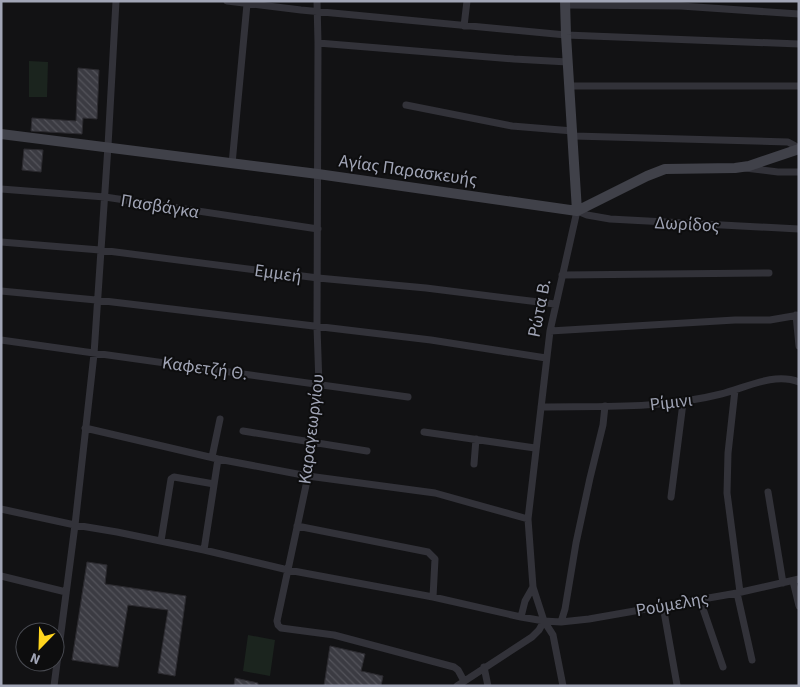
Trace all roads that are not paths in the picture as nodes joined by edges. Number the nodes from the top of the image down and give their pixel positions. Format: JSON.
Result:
{"nodes":[{"id":1,"x":116,"y":1,"type":"edge"},
{"id":2,"x":227,"y":1,"type":"edge"},
{"id":3,"x":316,"y":1,"type":"edge"},
{"id":4,"x":467,"y":1,"type":"edge"},
{"id":5,"x":565,"y":3,"type":"edge"},
{"id":6,"x":247,"y":4,"type":"junction"},
{"id":7,"x":317,"y":11,"type":"junction"},
{"id":8,"x":799,"y":14,"type":"edge"},
{"id":9,"x":464,"y":26,"type":"junction"},
{"id":10,"x":566,"y":35,"type":"junction"},
{"id":11,"x":318,"y":43,"type":"junction"},
{"id":12,"x":799,"y":44,"type":"edge"},
{"id":13,"x":568,"y":62,"type":"junction"},
{"id":14,"x":570,"y":86,"type":"junction"},
{"id":15,"x":799,"y":86,"type":"edge"},
{"id":16,"x":406,"y":105,"type":"dead end"},
{"id":17,"x":573,"y":133,"type":"junction"},
{"id":18,"x":1,"y":134,"type":"edge"},
{"id":19,"x":108,"y":146,"type":"junction"},
{"id":20,"x":799,"y":148,"type":"edge"},
{"id":21,"x":232,"y":164,"type":"junction"},
{"id":22,"x":741,"y":167,"type":"junction"},
{"id":23,"x":799,"y":172,"type":"edge"},
{"id":24,"x":318,"y":174,"type":"junction"},
{"id":25,"x":1,"y":189,"type":"edge"},
{"id":26,"x":105,"y":197,"type":"junction"},
{"id":27,"x":577,"y":211,"type":"junction"},
{"id":28,"x":318,"y":229,"type":"junction"},
{"id":29,"x":799,"y":229,"type":"edge"},
{"id":30,"x":1,"y":242,"type":"edge"},
{"id":31,"x":100,"y":250,"type":"junction"},
{"id":32,"x":769,"y":273,"type":"dead end"},
{"id":33,"x":562,"y":275,"type":"junction"},
{"id":34,"x":318,"y":278,"type":"junction"},
{"id":35,"x":1,"y":291,"type":"edge"},
{"id":36,"x":96,"y":300,"type":"junction"},
{"id":37,"x":555,"y":304,"type":"junction"},
{"id":38,"x":798,"y":315,"type":"edge"},
{"id":39,"x":317,"y":327,"type":"junction"},
{"id":40,"x":550,"y":331,"type":"junction"},
{"id":41,"x":1,"y":340,"type":"edge"},
{"id":42,"x":799,"y":346,"type":"edge"},
{"id":43,"x":94,"y":354,"type":"junction"},
{"id":44,"x":546,"y":358,"type":"junction"},
{"id":45,"x":799,"y":382,"type":"edge"},
{"id":46,"x":320,"y":384,"type":"junction"},
{"id":47,"x":735,"y":390,"type":"junction"},
{"id":48,"x":408,"y":397,"type":"dead end"},
{"id":49,"x":683,"y":403,"type":"junction"},
{"id":50,"x":605,"y":406,"type":"junction"},
{"id":51,"x":541,"y":407,"type":"junction"},
{"id":52,"x":220,"y":419,"type":"dead end"},
{"id":53,"x":85,"y":428,"type":"junction"},
{"id":54,"x":242,"y":431,"type":"dead end"},
{"id":55,"x":424,"y":432,"type":"dead end"},
{"id":56,"x":476,"y":438,"type":"junction"},
{"id":57,"x":312,"y":441,"type":"junction"},
{"id":58,"x":535,"y":448,"type":"junction"},
{"id":59,"x":367,"y":451,"type":"dead end"},
{"id":60,"x":214,"y":458,"type":"junction"},
{"id":61,"x":474,"y":464,"type":"dead end"},
{"id":62,"x":308,"y":476,"type":"junction"},
{"id":63,"x":214,"y":484,"type":"junction"},
{"id":64,"x":768,"y":492,"type":"dead end"},
{"id":65,"x":671,"y":497,"type":"dead end"},
{"id":66,"x":1,"y":509,"type":"edge"},
{"id":67,"x":528,"y":519,"type":"junction"},
{"id":68,"x":75,"y":525,"type":"junction"},
{"id":69,"x":297,"y":526,"type":"junction"},
{"id":70,"x":161,"y":541,"type":"junction"},
{"id":71,"x":204,"y":550,"type":"junction"},
{"id":72,"x":288,"y":570,"type":"junction"},
{"id":73,"x":1,"y":576,"type":"edge"},
{"id":74,"x":796,"y":580,"type":"edge"},
{"id":75,"x":783,"y":583,"type":"junction"},
{"id":76,"x":533,"y":587,"type":"junction"},
{"id":77,"x":66,"y":592,"type":"junction"},
{"id":78,"x":739,"y":592,"type":"junction"},
{"id":79,"x":434,"y":597,"type":"junction"},
{"id":80,"x":700,"y":600,"type":"junction"},
{"id":81,"x":663,"y":606,"type":"junction"},
{"id":82,"x":799,"y":606,"type":"edge"},
{"id":83,"x":521,"y":617,"type":"junction"},
{"id":84,"x":544,"y":621,"type":"junction"},
{"id":85,"x":561,"y":622,"type":"junction"},
{"id":86,"x":752,"y":660,"type":"dead end"},
{"id":87,"x":723,"y":667,"type":"dead end"},
{"id":88,"x":484,"y":668,"type":"junction"},
{"id":89,"x":464,"y":681,"type":"junction"},
{"id":90,"x":677,"y":685,"type":"edge"},
{"id":91,"x":54,"y":686,"type":"edge"},
{"id":92,"x":457,"y":686,"type":"edge"},
{"id":93,"x":488,"y":686,"type":"edge"},
{"id":94,"x":563,"y":686,"type":"edge"}],
"edges":[{"from":1,"to":19,"type":"street"},
{"from":2,"to":6,"type":"street"},
{"from":3,"to":7,"type":"street","name":"Καραγεωργίου"},
{"from":4,"to":9,"type":"street"},
{"from":5,"to":8,"type":"street"},
{"from":5,"to":10,"type":"street","name":"Ρώτα Β."},
{"from":6,"to":7,"type":"street"},
{"from":6,"to":21,"type":"street"},
{"from":7,"to":9,"type":"street"},
{"from":7,"to":11,"type":"street","name":"Καραγεωργίου"},
{"from":9,"to":10,"type":"street"},
{"from":10,"to":12,"type":"street"},
{"from":10,"to":13,"type":"street","name":"Ρώτα Β."},
{"from":11,"to":13,"type":"street"},
{"from":11,"to":24,"type":"street","name":"Καραγεωργίου"},
{"from":13,"to":14,"type":"street","name":"Ρώτα Β."},
{"from":14,"to":15,"type":"street"},
{"from":14,"to":17,"type":"street","name":"Ρώτα Β."},
{"from":16,"to":17,"type":"street"},
{"from":17,"to":20,"type":"street"},
{"from":17,"to":27,"type":"street","name":"Ρώτα Β."},
{"from":18,"to":19,"type":"street","name":"Αγίας Παρασκευής"},
{"from":19,"to":21,"type":"street","name":"Αγίας Παρασκευής"},
{"from":19,"to":26,"type":"street"},
{"from":20,"to":22,"type":"street"},
{"from":21,"to":24,"type":"street","name":"Αγίας Παρασκευής"},
{"from":22,"to":23,"type":"street"},
{"from":22,"to":27,"type":"street"},
{"from":24,"to":27,"type":"street","name":"Αγίας Παρασκευής"},
{"from":24,"to":28,"type":"street","name":"Καραγεωργίου"},
{"from":25,"to":26,"type":"street","name":"Πασβάγκα"},
{"from":26,"to":28,"type":"street","name":"Πασβάγκα"},
{"from":26,"to":31,"type":"street"},
{"from":27,"to":29,"type":"street","name":"Δωρίδος"},
{"from":27,"to":33,"type":"street","name":"Ρώτα Β."},
{"from":28,"to":34,"type":"street","name":"Καραγεωργίου"},
{"from":30,"to":31,"type":"street","name":"Εμμεή"},
{"from":31,"to":34,"type":"street","name":"Εμμεή"},
{"from":31,"to":36,"type":"street"},
{"from":32,"to":33,"type":"street"},
{"from":33,"to":37,"type":"street","name":"Ρώτα Β."},
{"from":34,"to":37,"type":"street","name":"Εμμεή"},
{"from":34,"to":39,"type":"street","name":"Καραγεωργίου"},
{"from":35,"to":36,"type":"street"},
{"from":36,"to":39,"type":"street"},
{"from":36,"to":43,"type":"street"},
{"from":37,"to":40,"type":"street","name":"Ρώτα Β."},
{"from":38,"to":40,"type":"street"},
{"from":38,"to":42,"type":"street"},
{"from":39,"to":44,"type":"street"},
{"from":39,"to":46,"type":"street","name":"Καραγεωργίου"},
{"from":40,"to":44,"type":"street","name":"Ρώτα Β."},
{"from":41,"to":43,"type":"street","name":"Καφετζή Θ."},
{"from":43,"to":46,"type":"street","name":"Καφετζή Θ."},
{"from":43,"to":53,"type":"street"},
{"from":44,"to":51,"type":"street","name":"Ρώτα Β."},
{"from":45,"to":47,"type":"street","name":"Ρίμινι"},
{"from":46,"to":48,"type":"street","name":"Καφετζή Θ."},
{"from":46,"to":57,"type":"street","name":"Καραγεωργίου"},
{"from":47,"to":49,"type":"street","name":"Ρίμινι"},
{"from":47,"to":78,"type":"street"},
{"from":49,"to":50,"type":"street","name":"Ρίμινι"},
{"from":49,"to":65,"type":"street"},
{"from":50,"to":51,"type":"street","name":"Ρίμινι"},
{"from":50,"to":85,"type":"street"},
{"from":51,"to":58,"type":"street","name":"Ρώτα Β."},
{"from":52,"to":60,"type":"street"},
{"from":53,"to":60,"type":"street"},
{"from":53,"to":68,"type":"street"},
{"from":54,"to":57,"type":"street"},
{"from":55,"to":56,"type":"street"},
{"from":56,"to":58,"type":"street"},
{"from":56,"to":61,"type":"street"},
{"from":57,"to":59,"type":"street"},
{"from":57,"to":62,"type":"street","name":"Καραγεωργίου"},
{"from":58,"to":67,"type":"street","name":"Ρώτα Β."},
{"from":60,"to":62,"type":"street"},
{"from":60,"to":63,"type":"street"},
{"from":62,"to":67,"type":"street"},
{"from":62,"to":69,"type":"street","name":"Καραγεωργίου"},
{"from":63,"to":70,"type":"street"},
{"from":63,"to":71,"type":"street"},
{"from":64,"to":75,"type":"street"},
{"from":66,"to":68,"type":"street","name":"Ρούμελης"},
{"from":67,"to":76,"type":"street","name":"Ρώτα Β."},
{"from":68,"to":70,"type":"street","name":"Ρούμελης"},
{"from":68,"to":77,"type":"street"},
{"from":69,"to":72,"type":"street","name":"Καραγεωργίου"},
{"from":69,"to":79,"type":"street"},
{"from":70,"to":71,"type":"street","name":"Ρούμελης"},
{"from":71,"to":72,"type":"street","name":"Ρούμελης"},
{"from":72,"to":79,"type":"street","name":"Ρούμελης"},
{"from":72,"to":89,"type":"street","name":"Καραγεωργίου"},
{"from":73,"to":77,"type":"street"},
{"from":74,"to":75,"type":"street","name":"Ρούμελης"},
{"from":74,"to":82,"type":"street"},
{"from":75,"to":78,"type":"street","name":"Ρούμελης"},
{"from":76,"to":83,"type":"street"},
{"from":76,"to":84,"type":"street","name":"Ρώτα Β."},
{"from":77,"to":91,"type":"street"},
{"from":78,"to":80,"type":"street","name":"Ρούμελης"},
{"from":78,"to":86,"type":"street"},
{"from":79,"to":83,"type":"street","name":"Ρούμελης"},
{"from":80,"to":81,"type":"street","name":"Ρούμελης"},
{"from":80,"to":87,"type":"street"},
{"from":81,"to":85,"type":"street","name":"Ρούμελης"},
{"from":81,"to":90,"type":"street"},
{"from":83,"to":84,"type":"street","name":"Ρούμελης"},
{"from":84,"to":85,"type":"street","name":"Ρούμελης"},
{"from":84,"to":88,"type":"street"},
{"from":84,"to":94,"type":"street","name":"Ρώτα Β."},
{"from":88,"to":89,"type":"street"},
{"from":88,"to":93,"type":"street"},
{"from":89,"to":92,"type":"street"}]}
